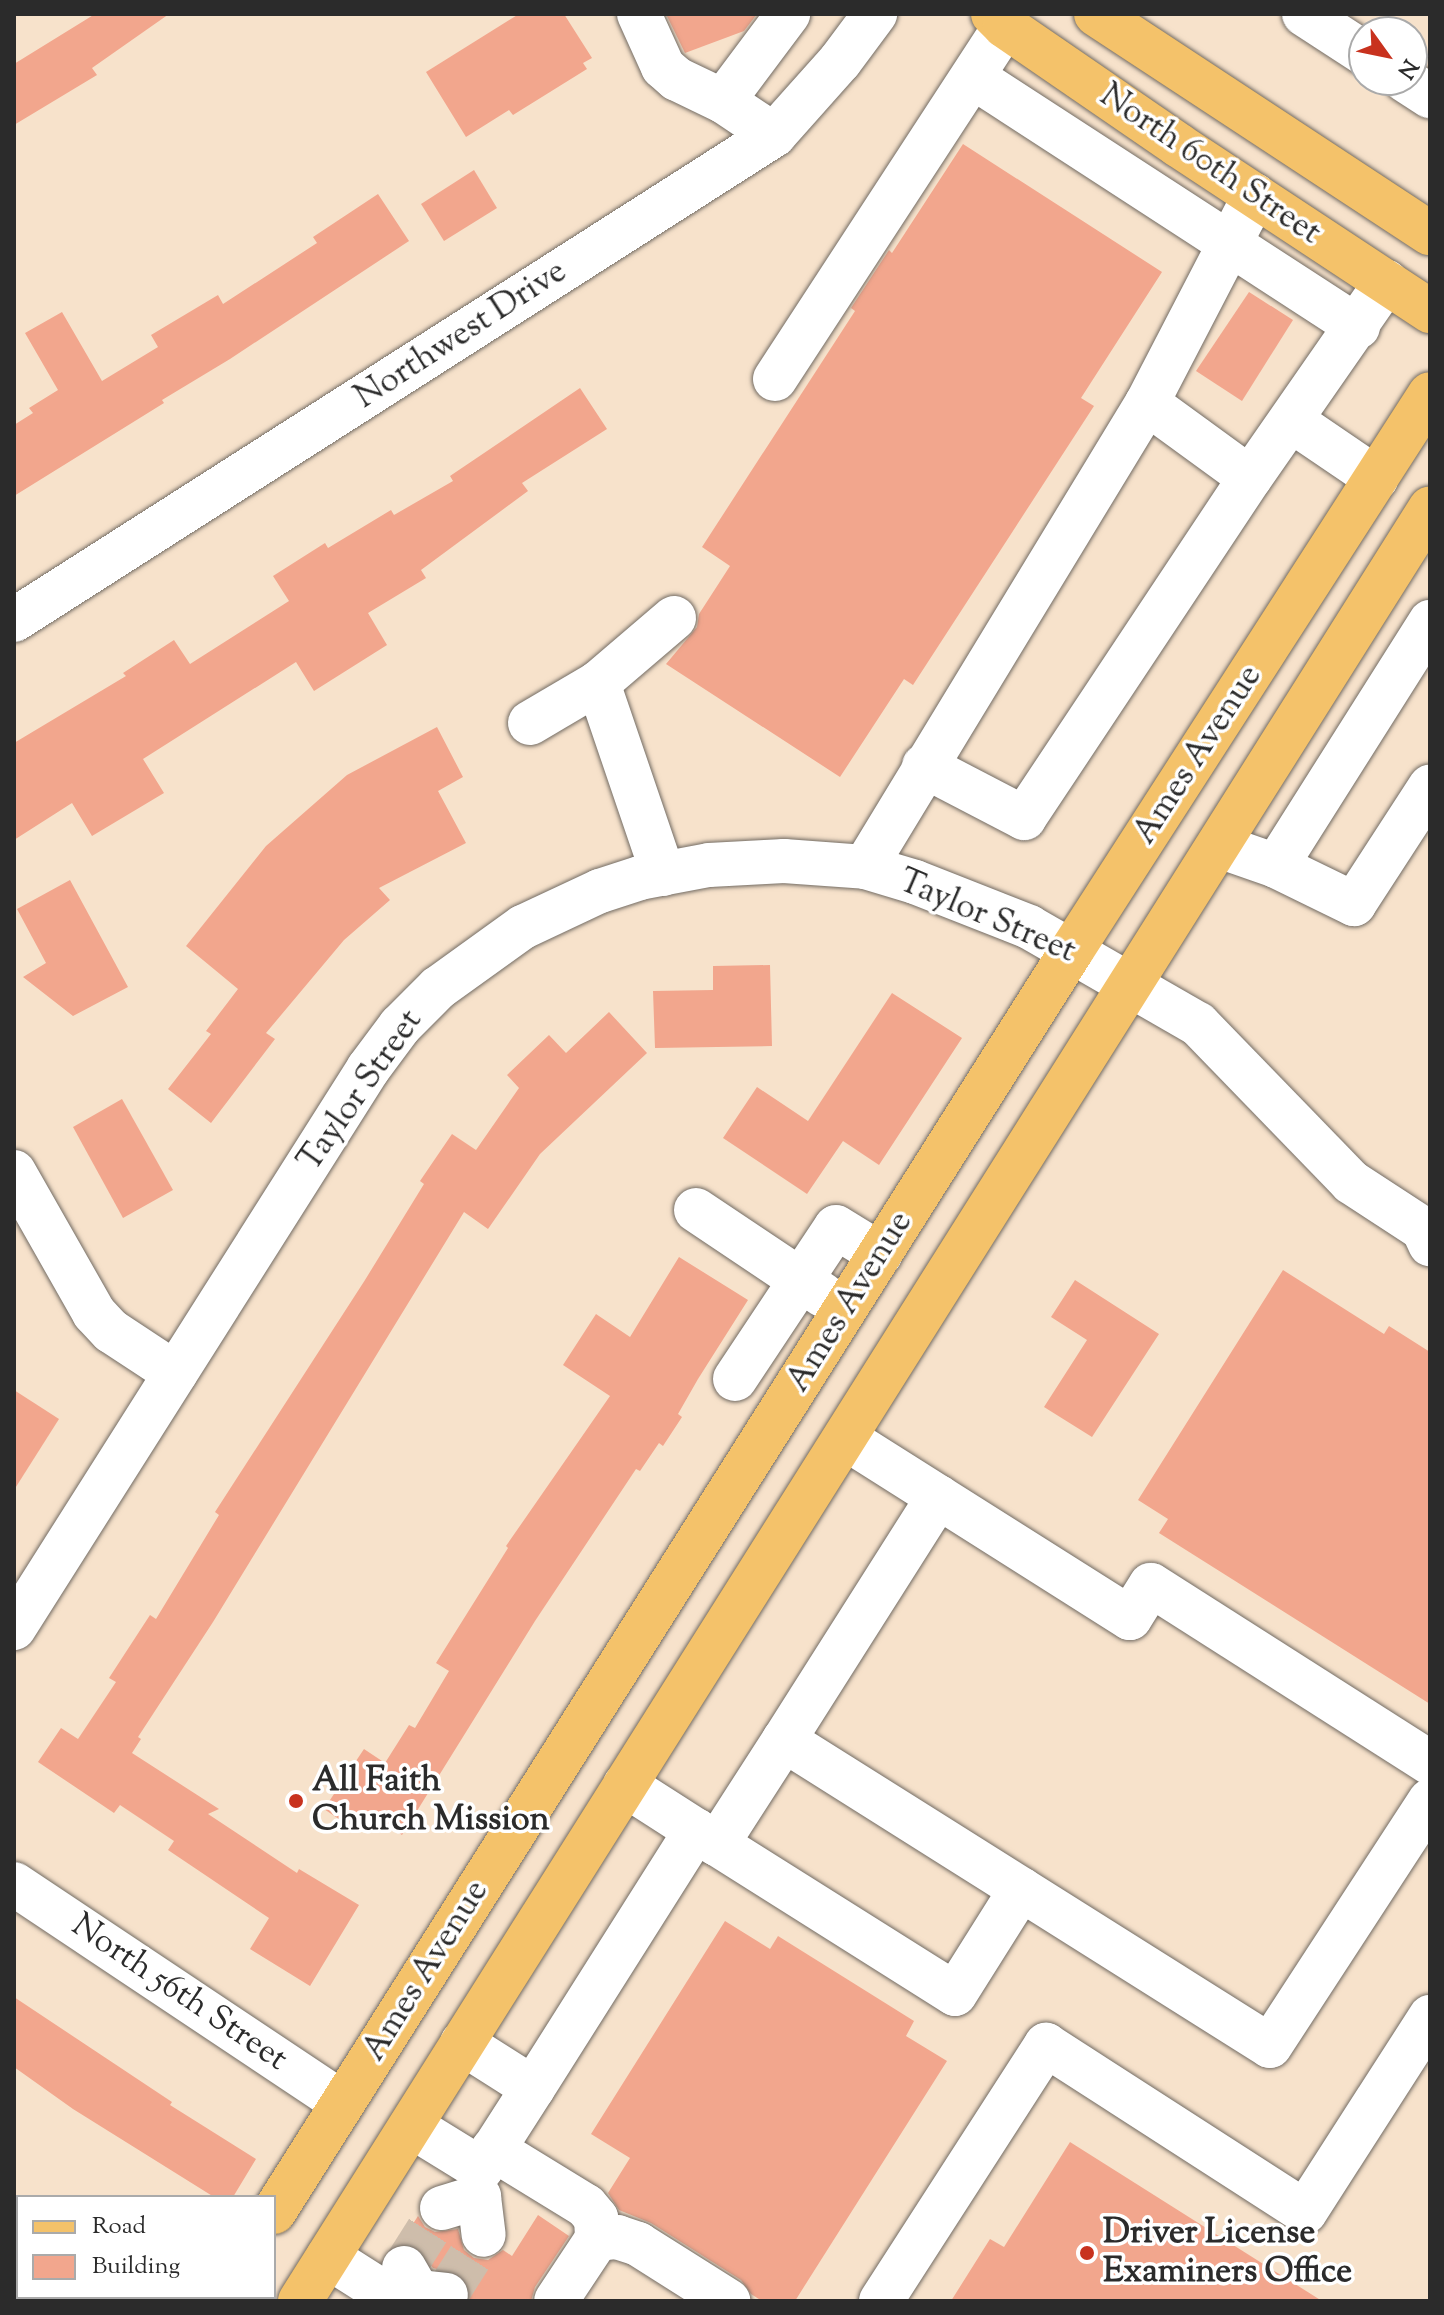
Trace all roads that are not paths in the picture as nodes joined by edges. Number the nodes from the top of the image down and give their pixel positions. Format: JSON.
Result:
{"nodes":[{"id":1,"x":639,"y":14,"type":"edge"},
{"id":2,"x":875,"y":14,"type":"edge"},
{"id":3,"x":1096,"y":14,"type":"edge"},
{"id":4,"x":1304,"y":14,"type":"edge"},
{"id":5,"x":776,"y":18,"type":"edge"},
{"id":6,"x":999,"y":20,"type":"edge"},
{"id":7,"x":1348,"y":43,"type":"edge"},
{"id":8,"x":840,"y":61,"type":"junction"},
{"id":9,"x":973,"y":77,"type":"junction"},
{"id":10,"x":723,"y":101,"type":"junction"},
{"id":11,"x":774,"y":135,"type":"junction"},
{"id":12,"x":1255,"y":195,"type":"junction"},
{"id":13,"x":1430,"y":233,"type":"edge"},
{"id":14,"x":1230,"y":241,"type":"junction"},
{"id":15,"x":1386,"y":282,"type":"junction"},
{"id":16,"x":1430,"y":311,"type":"edge"},
{"id":17,"x":1358,"y":327,"type":"junction"},
{"id":18,"x":775,"y":379,"type":"dead end"},
{"id":19,"x":1430,"y":394,"type":"edge"},
{"id":20,"x":1147,"y":403,"type":"junction"},
{"id":21,"x":1292,"y":421,"type":"junction"},
{"id":22,"x":1250,"y":478,"type":"junction"},
{"id":23,"x":1376,"y":478,"type":"junction"},
{"id":24,"x":1426,"y":523,"type":"edge"},
{"id":25,"x":674,"y":618,"type":"dead end"},
{"id":26,"x":14,"y":620,"type":"edge"},
{"id":27,"x":1430,"y":622,"type":"edge"},
{"id":28,"x":598,"y":683,"type":"junction"},
{"id":29,"x":530,"y":723,"type":"dead end"},
{"id":30,"x":924,"y":766,"type":"junction"},
{"id":31,"x":1430,"y":787,"type":"edge"},
{"id":32,"x":1219,"y":846,"type":"junction"},
{"id":33,"x":1276,"y":866,"type":"junction"},
{"id":34,"x":865,"y":867,"type":"junction"},
{"id":35,"x":663,"y":874,"type":"junction"},
{"id":36,"x":1072,"y":950,"type":"junction"},
{"id":37,"x":1131,"y":985,"type":"junction"},
{"id":38,"x":14,"y":1172,"type":"edge"},
{"id":39,"x":696,"y":1210,"type":"dead end"},
{"id":40,"x":1428,"y":1233,"type":"edge"},
{"id":41,"x":880,"y":1254,"type":"junction"},
{"id":42,"x":800,"y":1279,"type":"junction"},
{"id":43,"x":845,"y":1309,"type":"junction"},
{"id":44,"x":175,"y":1373,"type":"junction"},
{"id":45,"x":735,"y":1379,"type":"dead end"},
{"id":46,"x":845,"y":1438,"type":"junction"},
{"id":47,"x":938,"y":1497,"type":"junction"},
{"id":48,"x":14,"y":1628,"type":"edge"},
{"id":49,"x":784,"y":1740,"type":"junction"},
{"id":50,"x":1430,"y":1763,"type":"edge"},
{"id":51,"x":625,"y":1785,"type":"junction"},
{"id":52,"x":1430,"y":1801,"type":"edge"},
{"id":53,"x":707,"y":1837,"type":"junction"},
{"id":54,"x":14,"y":1884,"type":"edge"},
{"id":55,"x":1021,"y":1889,"type":"junction"},
{"id":56,"x":1430,"y":2017,"type":"edge"},
{"id":57,"x":462,"y":2043,"type":"junction"},
{"id":58,"x":533,"y":2088,"type":"junction"},
{"id":59,"x":342,"y":2103,"type":"junction"},
{"id":60,"x":411,"y":2126,"type":"junction"},
{"id":61,"x":474,"y":2197,"type":"junction"},
{"id":62,"x":276,"y":2209,"type":"edge"},
{"id":63,"x":597,"y":2239,"type":"junction"},
{"id":64,"x":328,"y":2257,"type":"junction"},
{"id":65,"x":417,"y":2290,"type":"edge"},
{"id":66,"x":300,"y":2301,"type":"edge"},
{"id":67,"x":556,"y":2301,"type":"edge"},
{"id":68,"x":728,"y":2301,"type":"edge"},
{"id":69,"x":881,"y":2301,"type":"edge"}],
"edges":[{"from":1,"to":10,"type":"street"},
{"from":2,"to":8,"type":"street","name":"Northwest Drive"},
{"from":3,"to":13,"type":"main road","name":"North 60th Street"},
{"from":4,"to":7,"type":"street"},
{"from":5,"to":8,"type":"street"},
{"from":5,"to":10,"type":"street"},
{"from":6,"to":9,"type":"street"},
{"from":6,"to":12,"type":"main road","name":"North 60th Street"},
{"from":8,"to":11,"type":"street","name":"Northwest Drive"},
{"from":9,"to":14,"type":"street"},
{"from":9,"to":18,"type":"street"},
{"from":10,"to":11,"type":"street"},
{"from":11,"to":26,"type":"street","name":"Northwest Drive"},
{"from":12,"to":14,"type":"street"},
{"from":12,"to":15,"type":"main road","name":"North 60th Street"},
{"from":14,"to":17,"type":"street"},
{"from":14,"to":20,"type":"street"},
{"from":15,"to":16,"type":"main road","name":"North 60th Street"},
{"from":15,"to":17,"type":"street"},
{"from":17,"to":21,"type":"street"},
{"from":19,"to":23,"type":"main road","name":"Ames Avenue"},
{"from":20,"to":22,"type":"street"},
{"from":20,"to":30,"type":"street"},
{"from":21,"to":22,"type":"street"},
{"from":21,"to":23,"type":"street"},
{"from":22,"to":30,"type":"street"},
{"from":23,"to":36,"type":"main road","name":"Ames Avenue"},
{"from":24,"to":32,"type":"main road","name":"Ames Avenue"},
{"from":25,"to":28,"type":"street"},
{"from":27,"to":33,"type":"street"},
{"from":28,"to":29,"type":"street"},
{"from":28,"to":35,"type":"street"},
{"from":30,"to":34,"type":"street"},
{"from":31,"to":33,"type":"street"},
{"from":32,"to":33,"type":"street"},
{"from":32,"to":37,"type":"main road","name":"Ames Avenue"},
{"from":34,"to":35,"type":"street","name":"Taylor Street"},
{"from":34,"to":36,"type":"street","name":"Taylor Street"},
{"from":35,"to":44,"type":"street","name":"Taylor Street"},
{"from":36,"to":37,"type":"street","name":"Taylor Street"},
{"from":36,"to":41,"type":"main road","name":"Ames Avenue"},
{"from":37,"to":40,"type":"street","name":"Taylor Street"},
{"from":37,"to":46,"type":"main road","name":"Ames Avenue"},
{"from":38,"to":44,"type":"street"},
{"from":39,"to":42,"type":"street"},
{"from":41,"to":42,"type":"street"},
{"from":41,"to":43,"type":"main road","name":"Ames Avenue"},
{"from":42,"to":43,"type":"street"},
{"from":42,"to":45,"type":"street"},
{"from":43,"to":59,"type":"main road","name":"Ames Avenue"},
{"from":44,"to":48,"type":"street","name":"Taylor Street"},
{"from":46,"to":47,"type":"street"},
{"from":46,"to":51,"type":"main road","name":"Ames Avenue"},
{"from":47,"to":49,"type":"street"},
{"from":47,"to":50,"type":"street"},
{"from":49,"to":53,"type":"street"},
{"from":49,"to":55,"type":"street"},
{"from":51,"to":53,"type":"street"},
{"from":51,"to":57,"type":"main road","name":"Ames Avenue"},
{"from":52,"to":55,"type":"street"},
{"from":53,"to":55,"type":"street"},
{"from":53,"to":58,"type":"street"},
{"from":54,"to":59,"type":"street","name":"North 56th Street"},
{"from":56,"to":69,"type":"street"},
{"from":57,"to":58,"type":"street"},
{"from":57,"to":60,"type":"main road","name":"Ames Avenue"},
{"from":58,"to":61,"type":"street"},
{"from":59,"to":62,"type":"main road","name":"Ames Avenue"},
{"from":60,"to":61,"type":"street"},
{"from":60,"to":64,"type":"main road","name":"Ames Avenue"},
{"from":61,"to":63,"type":"street"},
{"from":63,"to":67,"type":"street"},
{"from":63,"to":68,"type":"street"},
{"from":64,"to":65,"type":"street"},
{"from":64,"to":66,"type":"main road","name":"Ames Avenue"}]}
